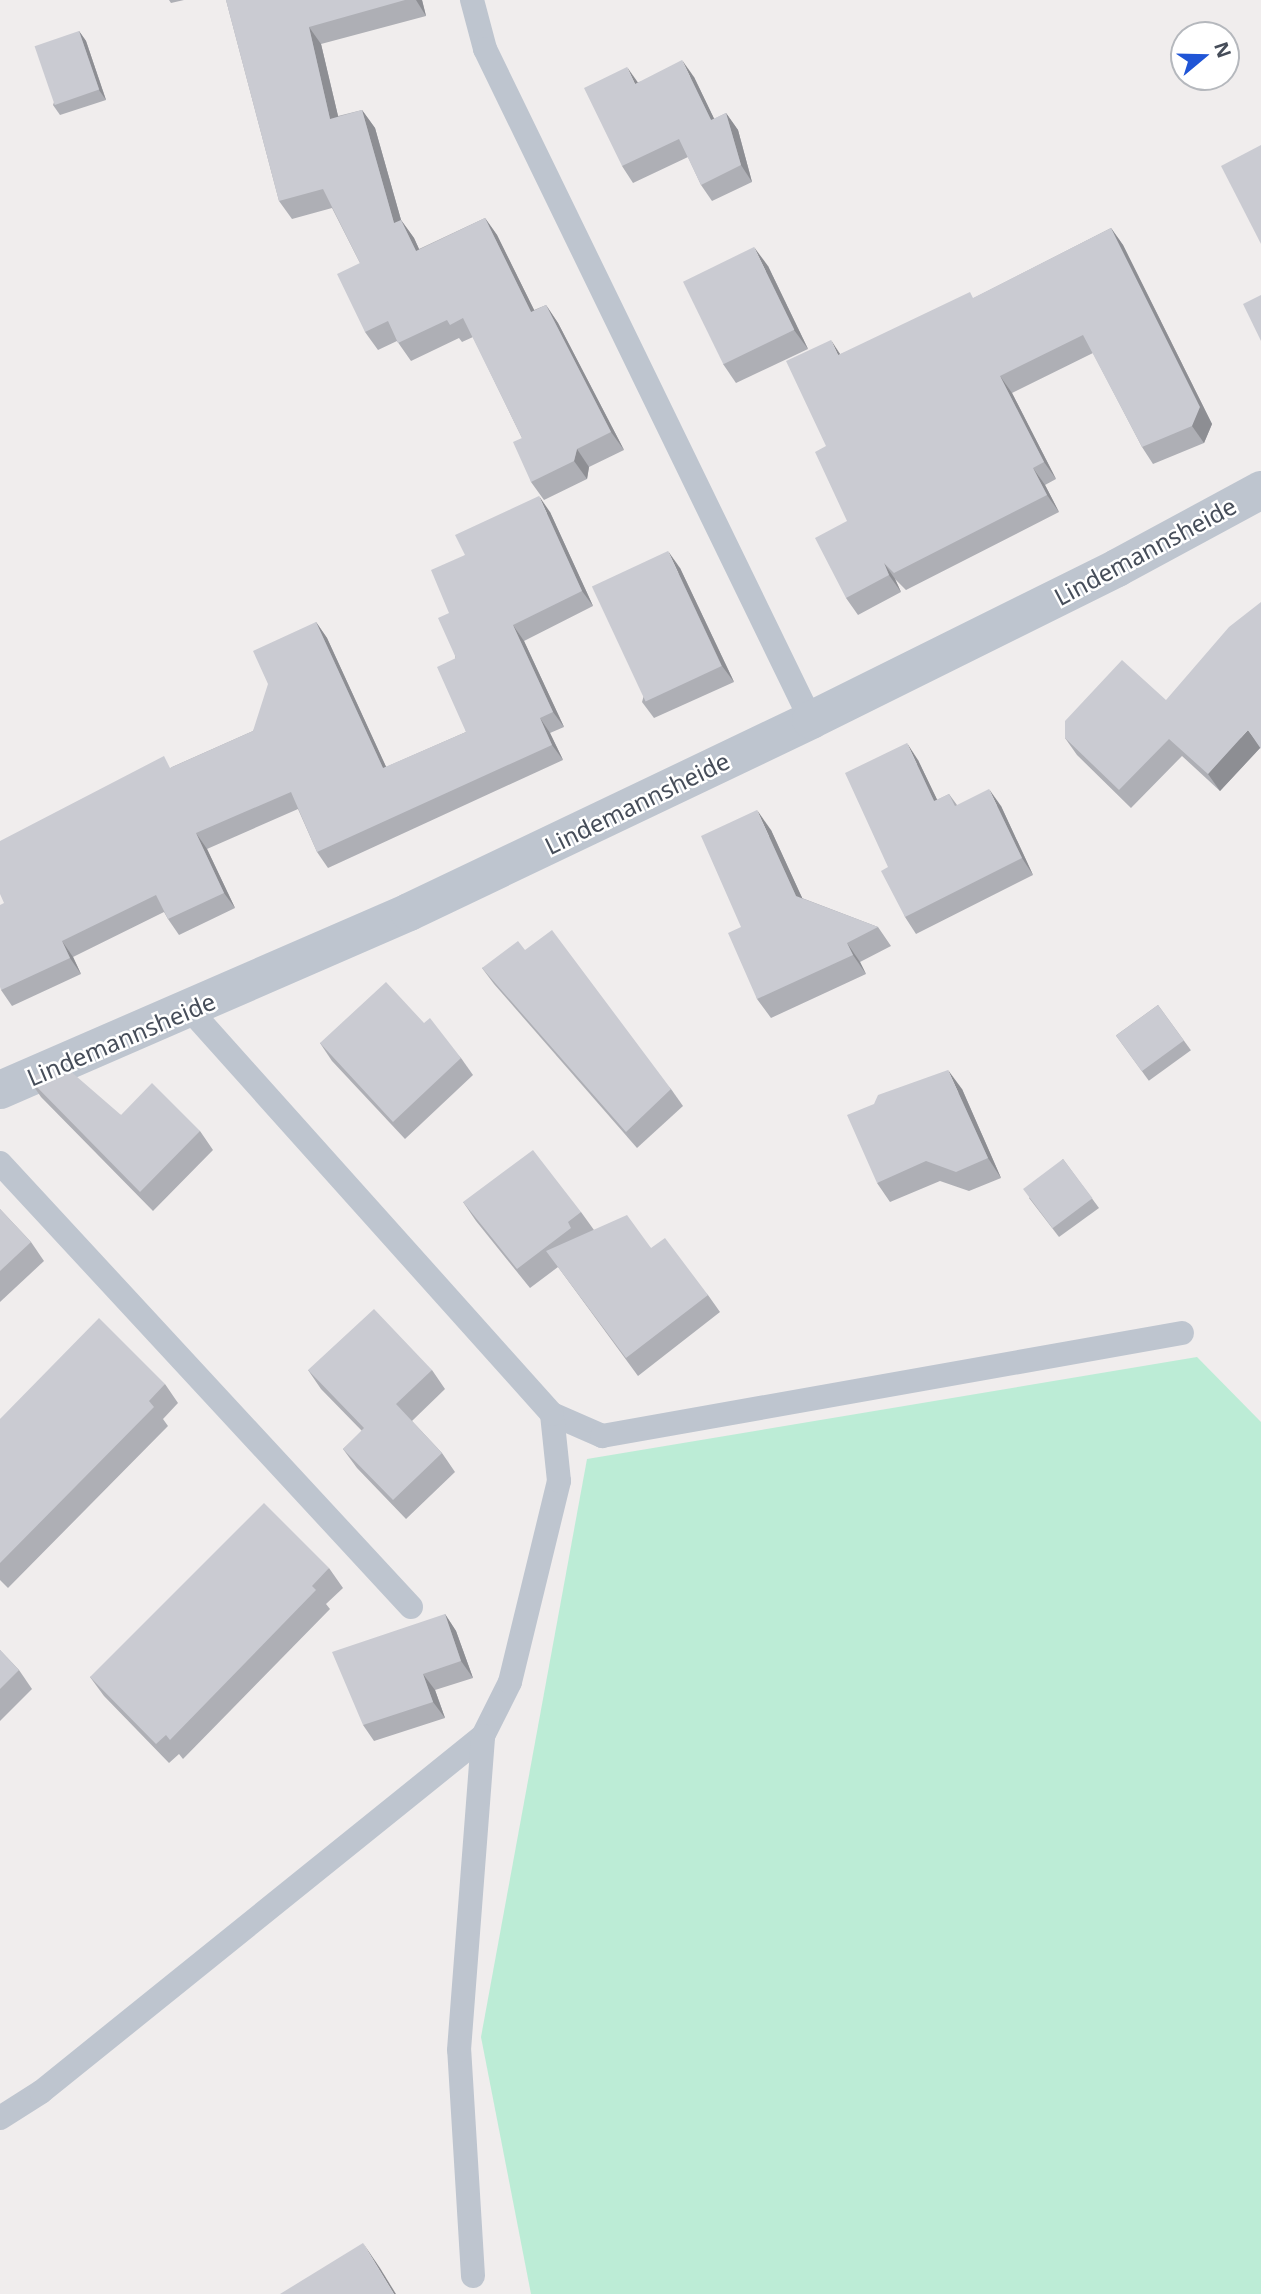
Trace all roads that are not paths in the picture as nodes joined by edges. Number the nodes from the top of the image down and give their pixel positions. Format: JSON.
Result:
{"nodes":[{"id":1,"x":472,"y":0,"type":"edge"},
{"id":2,"x":1261,"y":490,"type":"edge"},
{"id":3,"x":811,"y":720,"type":"junction"},
{"id":4,"x":190,"y":1010,"type":"junction"},
{"id":5,"x":0,"y":1090,"type":"edge"},
{"id":6,"x":0,"y":1163,"type":"edge"},
{"id":7,"x":1182,"y":1333,"type":"dead end"},
{"id":8,"x":552,"y":1414,"type":"junction"},
{"id":9,"x":411,"y":1607,"type":"dead end"},
{"id":10,"x":483,"y":1736,"type":"junction"},
{"id":11,"x":0,"y":2118,"type":"edge"},
{"id":12,"x":473,"y":2276,"type":"dead end"}],
"edges":[{"from":1,"to":3,"type":"lane"},
{"from":2,"to":3,"type":"street","name":"Lindemannsheide"},
{"from":3,"to":4,"type":"street","name":"Lindemannsheide"},
{"from":4,"to":5,"type":"street","name":"Lindemannsheide"},
{"from":4,"to":8,"type":"lane"},
{"from":6,"to":9,"type":"lane"},
{"from":7,"to":8,"type":"lane"},
{"from":8,"to":10,"type":"lane"},
{"from":10,"to":11,"type":"lane"},
{"from":10,"to":12,"type":"lane"}]}
